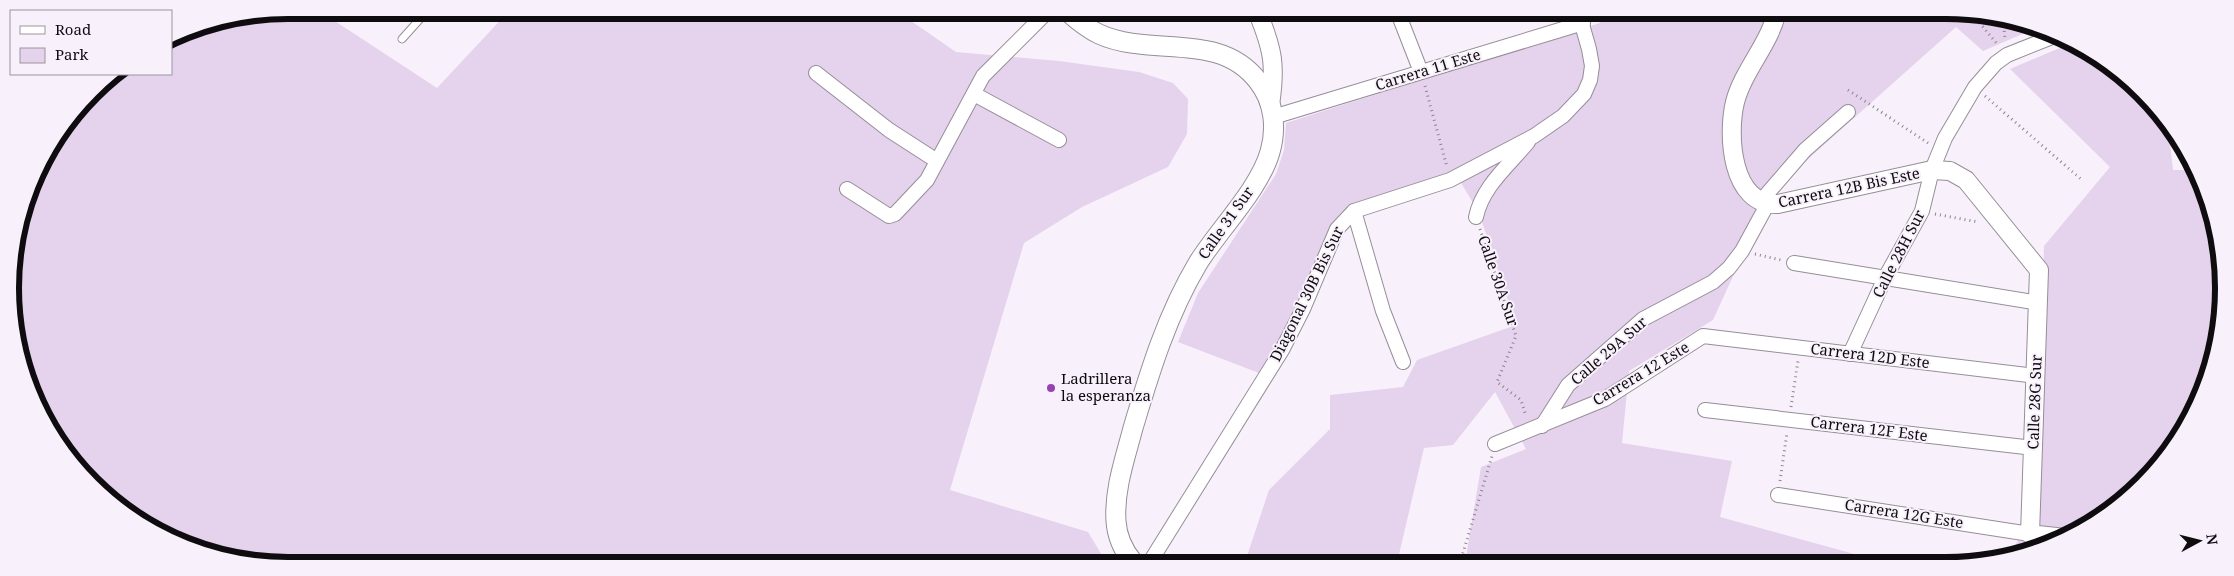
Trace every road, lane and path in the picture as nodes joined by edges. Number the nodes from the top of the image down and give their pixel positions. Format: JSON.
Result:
{"nodes":[{"id":1,"x":420,"y":19,"type":"edge"},
{"id":2,"x":1040,"y":19,"type":"edge"},
{"id":3,"x":1078,"y":19,"type":"edge"},
{"id":4,"x":1260,"y":19,"type":"edge"},
{"id":5,"x":1400,"y":19,"type":"edge"},
{"id":6,"x":1581,"y":19,"type":"edge"},
{"id":7,"x":1774,"y":19,"type":"edge"},
{"id":8,"x":1978,"y":21,"type":"edge"},
{"id":9,"x":2004,"y":25,"type":"edge"},
{"id":10,"x":402,"y":39,"type":"dead end"},
{"id":11,"x":2048,"y":39,"type":"edge"},
{"id":12,"x":2007,"y":55,"type":"junction"},
{"id":13,"x":1421,"y":72,"type":"junction"},
{"id":14,"x":816,"y":73,"type":"dead end"},
{"id":15,"x":1975,"y":87,"type":"junction"},
{"id":16,"x":1848,"y":90,"type":"dead end"},
{"id":17,"x":974,"y":94,"type":"junction"},
{"id":18,"x":1272,"y":111,"type":"junction"},
{"id":19,"x":1848,"y":112,"type":"dead end"},
{"id":20,"x":1534,"y":136,"type":"junction"},
{"id":21,"x":1059,"y":140,"type":"dead end"},
{"id":22,"x":1939,"y":150,"type":"junction"},
{"id":23,"x":937,"y":160,"type":"junction"},
{"id":24,"x":1932,"y":170,"type":"junction"},
{"id":25,"x":1450,"y":180,"type":"junction"},
{"id":26,"x":2082,"y":180,"type":"dead end"},
{"id":27,"x":848,"y":189,"type":"dead end"},
{"id":28,"x":1764,"y":203,"type":"junction"},
{"id":29,"x":1354,"y":211,"type":"junction"},
{"id":30,"x":1922,"y":211,"type":"junction"},
{"id":31,"x":1476,"y":217,"type":"joint"},
{"id":32,"x":2005,"y":227,"type":"junction"},
{"id":33,"x":1742,"y":251,"type":"junction"},
{"id":34,"x":1794,"y":263,"type":"joint"},
{"id":35,"x":1886,"y":278,"type":"junction"},
{"id":36,"x":2039,"y":303,"type":"junction"},
{"id":37,"x":1703,"y":336,"type":"joint"},
{"id":38,"x":1850,"y":354,"type":"junction"},
{"id":39,"x":1403,"y":362,"type":"dead end"},
{"id":40,"x":2036,"y":376,"type":"junction"},
{"id":41,"x":1704,"y":410,"type":"dead end"},
{"id":42,"x":1536,"y":428,"type":"junction"},
{"id":43,"x":1495,"y":444,"type":"joint"},
{"id":44,"x":2034,"y":448,"type":"junction"},
{"id":45,"x":1778,"y":495,"type":"dead end"},
{"id":46,"x":2030,"y":534,"type":"junction"},
{"id":47,"x":2050,"y":536,"type":"edge"},
{"id":48,"x":1129,"y":557,"type":"edge"},
{"id":49,"x":1153,"y":557,"type":"edge"},
{"id":50,"x":1462,"y":557,"type":"edge"}],
"edges":[{"from":1,"to":10,"type":"lane"},
{"from":2,"to":17,"type":"street"},
{"from":3,"to":18,"type":"main road","name":"Calle 31 Sur"},
{"from":4,"to":18,"type":"street"},
{"from":5,"to":13,"type":"street"},
{"from":6,"to":13,"type":"street","name":"Carrera 11 Este"},
{"from":6,"to":20,"type":"street","name":"Diagonal 30B Bis Sur"},
{"from":7,"to":28,"type":"street"},
{"from":8,"to":12,"type":"path"},
{"from":9,"to":12,"type":"path"},
{"from":11,"to":12,"type":"street"},
{"from":12,"to":15,"type":"street","name":"Calle 28H Sur"},
{"from":13,"to":18,"type":"street","name":"Carrera 11 Este"},
{"from":13,"to":25,"type":"path"},
{"from":14,"to":23,"type":"street"},
{"from":15,"to":22,"type":"street","name":"Calle 28H Sur"},
{"from":15,"to":26,"type":"path"},
{"from":16,"to":22,"type":"path"},
{"from":17,"to":21,"type":"street"},
{"from":17,"to":23,"type":"street"},
{"from":18,"to":48,"type":"main road","name":"Calle 31 Sur"},
{"from":19,"to":28,"type":"street","name":"Calle 29A Sur"},
{"from":20,"to":25,"type":"street","name":"Diagonal 30B Bis Sur"},
{"from":20,"to":31,"type":"street","name":"Calle 30A Sur"},
{"from":22,"to":24,"type":"street","name":"Calle 28H Sur"},
{"from":23,"to":27,"type":"street"},
{"from":24,"to":28,"type":"street","name":"Carrera 12B Bis Este"},
{"from":24,"to":30,"type":"street","name":"Calle 28H Sur"},
{"from":24,"to":32,"type":"street"},
{"from":25,"to":29,"type":"street","name":"Diagonal 30B Bis Sur"},
{"from":28,"to":33,"type":"street","name":"Calle 29A Sur"},
{"from":29,"to":39,"type":"street"},
{"from":29,"to":49,"type":"street","name":"Diagonal 30B Bis Sur"},
{"from":30,"to":32,"type":"path"},
{"from":30,"to":35,"type":"street","name":"Calle 28H Sur"},
{"from":31,"to":42,"type":"path","name":"Calle 30A Sur"},
{"from":32,"to":36,"type":"street","name":"Calle 28G Sur"},
{"from":33,"to":34,"type":"path"},
{"from":33,"to":42,"type":"street","name":"Calle 29A Sur"},
{"from":34,"to":35,"type":"street"},
{"from":35,"to":36,"type":"street"},
{"from":35,"to":38,"type":"street","name":"Calle 28H Sur"},
{"from":36,"to":40,"type":"street","name":"Calle 28G Sur"},
{"from":37,"to":38,"type":"street","name":"Carrera 12D Este"},
{"from":37,"to":42,"type":"street","name":"Carrera 12 Este"},
{"from":38,"to":40,"type":"street","name":"Carrera 12D Este"},
{"from":40,"to":44,"type":"street","name":"Calle 28G Sur"},
{"from":41,"to":44,"type":"street","name":"Carrera 12F Este"},
{"from":42,"to":43,"type":"street","name":"Carrera 12 Este"},
{"from":43,"to":50,"type":"path"},
{"from":44,"to":46,"type":"street","name":"Calle 28G Sur"},
{"from":45,"to":46,"type":"street","name":"Carrera 12G Este"},
{"from":46,"to":47,"type":"street"}]}
